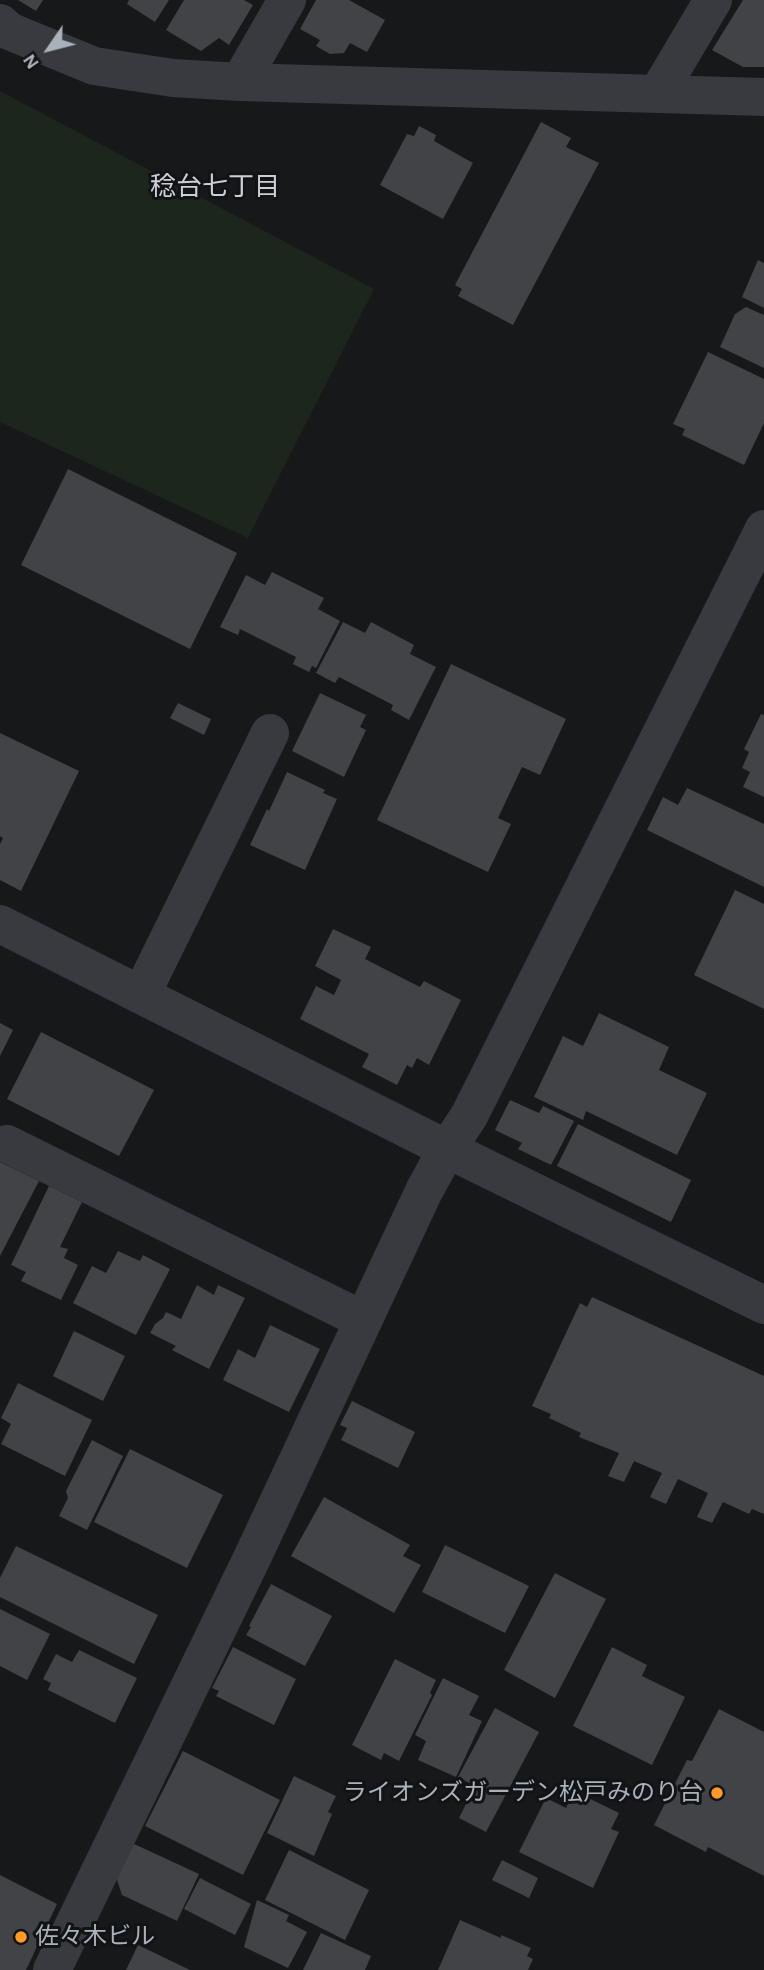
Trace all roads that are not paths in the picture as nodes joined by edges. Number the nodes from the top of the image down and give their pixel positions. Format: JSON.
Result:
{"nodes":[{"id":1,"x":287,"y":0,"type":"edge"},
{"id":2,"x":713,"y":0,"type":"edge"},
{"id":3,"x":3,"y":34,"type":"edge"},
{"id":4,"x":240,"y":82,"type":"junction"},
{"id":5,"x":658,"y":93,"type":"junction"},
{"id":6,"x":764,"y":97,"type":"edge"},
{"id":7,"x":764,"y":529,"type":"edge"},
{"id":8,"x":270,"y":733,"type":"dead end"},
{"id":9,"x":0,"y":924,"type":"edge"},
{"id":10,"x":141,"y":995,"type":"junction"},
{"id":11,"x":7,"y":1144,"type":"dead end"},
{"id":12,"x":447,"y":1149,"type":"junction"},
{"id":13,"x":764,"y":1305,"type":"edge"},
{"id":14,"x":363,"y":1320,"type":"junction"},
{"id":15,"x":52,"y":1970,"type":"edge"}],
"edges":[{"from":1,"to":4,"type":"street"},
{"from":2,"to":5,"type":"street"},
{"from":3,"to":4,"type":"street"},
{"from":4,"to":5,"type":"street"},
{"from":5,"to":6,"type":"street"},
{"from":7,"to":12,"type":"street"},
{"from":8,"to":10,"type":"street"},
{"from":9,"to":10,"type":"street"},
{"from":10,"to":12,"type":"street"},
{"from":11,"to":14,"type":"street"},
{"from":12,"to":13,"type":"street"},
{"from":12,"to":14,"type":"street"},
{"from":14,"to":15,"type":"street"}]}
